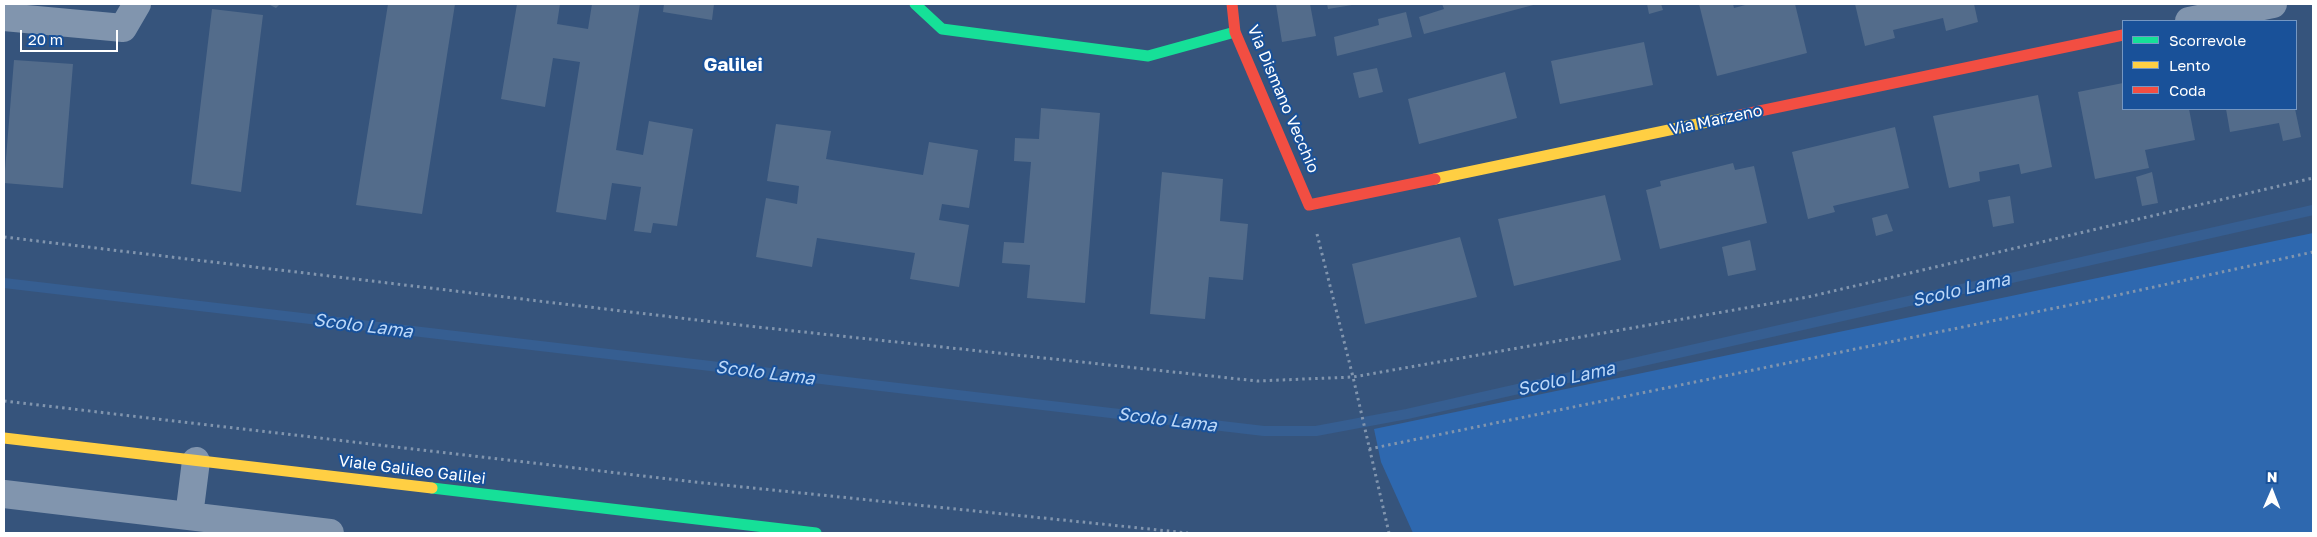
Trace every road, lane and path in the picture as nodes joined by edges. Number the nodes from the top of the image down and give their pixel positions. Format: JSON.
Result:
{"nodes":[{"id":1,"x":137,"y":4,"type":"edge"},
{"id":2,"x":914,"y":4,"type":"edge"},
{"id":3,"x":1232,"y":4,"type":"edge"},
{"id":4,"x":2273,"y":4,"type":"edge"},
{"id":5,"x":4,"y":17,"type":"edge"},
{"id":6,"x":2194,"y":20,"type":"edge"},
{"id":7,"x":1235,"y":32,"type":"junction"},
{"id":8,"x":2122,"y":35,"type":"edge"},
{"id":9,"x":2313,"y":178,"type":"edge"},
{"id":10,"x":1309,"y":205,"type":"junction"},
{"id":11,"x":4,"y":237,"type":"edge"},
{"id":12,"x":2313,"y":252,"type":"edge"},
{"id":13,"x":1354,"y":377,"type":"junction"},
{"id":14,"x":4,"y":401,"type":"edge"},
{"id":15,"x":4,"y":438,"type":"edge"},
{"id":16,"x":1369,"y":450,"type":"junction"},
{"id":17,"x":196,"y":461,"type":"junction"},
{"id":18,"x":4,"y":494,"type":"edge"},
{"id":19,"x":189,"y":516,"type":"junction"},
{"id":20,"x":319,"y":533,"type":"edge"},
{"id":21,"x":816,"y":533,"type":"edge"},
{"id":22,"x":1188,"y":533,"type":"edge"},
{"id":23,"x":1389,"y":533,"type":"edge"}],
"edges":[{"from":1,"to":5,"type":"street"},
{"from":2,"to":7,"type":"street"},
{"from":3,"to":7,"type":"street","name":"Via Dismano Vecchio"},
{"from":4,"to":6,"type":"street"},
{"from":7,"to":10,"type":"street","name":"Via Dismano Vecchio"},
{"from":8,"to":10,"type":"street","name":"Via Marzeno"},
{"from":9,"to":13,"type":"path"},
{"from":10,"to":13,"type":"path"},
{"from":11,"to":13,"type":"path"},
{"from":12,"to":16,"type":"path"},
{"from":13,"to":16,"type":"path"},
{"from":14,"to":22,"type":"path"},
{"from":15,"to":17,"type":"street","name":"Viale Galileo Galilei"},
{"from":16,"to":23,"type":"path"},
{"from":17,"to":19,"type":"street"},
{"from":17,"to":21,"type":"street","name":"Viale Galileo Galilei"},
{"from":18,"to":19,"type":"street"},
{"from":19,"to":20,"type":"street"}]}
